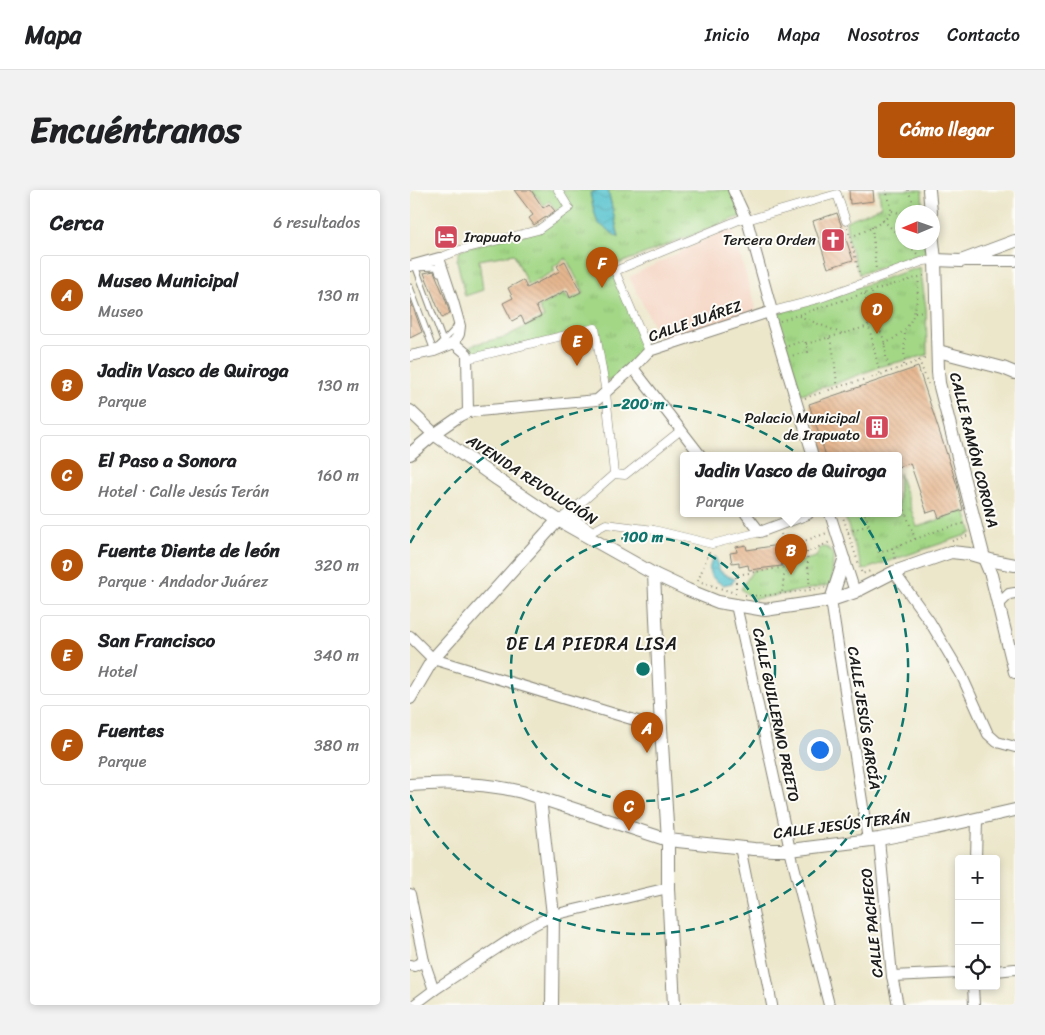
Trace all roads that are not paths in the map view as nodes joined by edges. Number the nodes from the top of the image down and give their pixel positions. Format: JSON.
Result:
{"nodes":[{"id":1,"x":558,"y":190,"type":"edge"},
{"id":2,"x":733,"y":190,"type":"edge"},
{"id":3,"x":929,"y":190,"type":"edge"},
{"id":4,"x":930,"y":205,"type":"edge"},
{"id":5,"x":747,"y":219,"type":"junction"},
{"id":6,"x":846,"y":221,"type":"road end"},
{"id":7,"x":1015,"y":241,"type":"edge"},
{"id":8,"x":934,"y":250,"type":"edge"},
{"id":9,"x":439,"y":258,"type":"junction"},
{"id":10,"x":935,"y":260,"type":"junction"},
{"id":11,"x":961,"y":261,"type":"junction"},
{"id":12,"x":1015,"y":261,"type":"edge"},
{"id":13,"x":412,"y":267,"type":"edge"},
{"id":14,"x":410,"y":287,"type":"edge"},
{"id":15,"x":771,"y":312,"type":"junction"},
{"id":16,"x":443,"y":341,"type":"junction"},
{"id":17,"x":454,"y":343,"type":"junction"},
{"id":18,"x":434,"y":351,"type":"junction"},
{"id":19,"x":649,"y":351,"type":"junction"},
{"id":20,"x":935,"y":353,"type":"junction"},
{"id":21,"x":410,"y":356,"type":"edge"},
{"id":22,"x":467,"y":359,"type":"junction"},
{"id":23,"x":633,"y":368,"type":"junction"},
{"id":24,"x":1015,"y":374,"type":"edge"},
{"id":25,"x":606,"y":393,"type":"junction"},
{"id":26,"x":410,"y":411,"type":"edge"},
{"id":27,"x":468,"y":412,"type":"junction"},
{"id":28,"x":681,"y":430,"type":"junction"},
{"id":29,"x":434,"y":434,"type":"junction"},
{"id":30,"x":698,"y":452,"type":"edge"},
{"id":31,"x":812,"y":452,"type":"edge"},
{"id":32,"x":410,"y":454,"type":"edge"},
{"id":33,"x":614,"y":474,"type":"junction"},
{"id":34,"x":563,"y":517,"type":"junction"},
{"id":35,"x":748,"y":517,"type":"edge"},
{"id":36,"x":800,"y":517,"type":"edge"},
{"id":37,"x":831,"y":517,"type":"edge"},
{"id":38,"x":760,"y":532,"type":"junction"},
{"id":39,"x":984,"y":558,"type":"junction"},
{"id":40,"x":844,"y":560,"type":"junction"},
{"id":41,"x":1015,"y":565,"type":"edge"},
{"id":42,"x":895,"y":567,"type":"junction"},
{"id":43,"x":654,"y":574,"type":"junction"},
{"id":44,"x":855,"y":592,"type":"junction"},
{"id":45,"x":1015,"y":593,"type":"edge"},
{"id":46,"x":736,"y":599,"type":"junction"},
{"id":47,"x":831,"y":600,"type":"junction"},
{"id":48,"x":998,"y":605,"type":"junction"},
{"id":49,"x":410,"y":636,"type":"edge"},
{"id":50,"x":433,"y":658,"type":"junction"},
{"id":51,"x":1015,"y":672,"type":"edge"},
{"id":52,"x":410,"y":698,"type":"edge"},
{"id":53,"x":661,"y":728,"type":"junction"},
{"id":54,"x":1015,"y":747,"type":"edge"},
{"id":55,"x":410,"y":785,"type":"edge"},
{"id":56,"x":540,"y":798,"type":"junction"},
{"id":57,"x":1015,"y":810,"type":"edge"},
{"id":58,"x":977,"y":820,"type":"junction"},
{"id":59,"x":874,"y":839,"type":"junction"},
{"id":60,"x":668,"y":840,"type":"junction"},
{"id":61,"x":740,"y":847,"type":"junction"},
{"id":62,"x":790,"y":850,"type":"junction"},
{"id":63,"x":976,"y":855,"type":"edge"},
{"id":64,"x":668,"y":888,"type":"junction"},
{"id":65,"x":410,"y":894,"type":"edge"},
{"id":66,"x":553,"y":915,"type":"junction"},
{"id":67,"x":424,"y":961,"type":"junction"},
{"id":68,"x":410,"y":965,"type":"edge"},
{"id":69,"x":1015,"y":970,"type":"edge"},
{"id":70,"x":1000,"y":971,"type":"edge"},
{"id":71,"x":955,"y":973,"type":"edge"},
{"id":72,"x":892,"y":976,"type":"junction"},
{"id":73,"x":434,"y":990,"type":"junction"},
{"id":74,"x":973,"y":990,"type":"edge"},
{"id":75,"x":414,"y":1005,"type":"edge"},
{"id":76,"x":552,"y":1005,"type":"edge"},
{"id":77,"x":674,"y":1005,"type":"edge"},
{"id":78,"x":772,"y":1005,"type":"edge"},
{"id":79,"x":829,"y":1005,"type":"edge"},
{"id":80,"x":898,"y":1005,"type":"edge"},
{"id":81,"x":974,"y":1005,"type":"edge"}],
"edges":[{"from":1,"to":9,"type":"street"},
{"from":2,"to":5,"type":"street"},
{"from":3,"to":4,"type":"street"},
{"from":5,"to":6,"type":"street"},
{"from":5,"to":15,"type":"street"},
{"from":5,"to":19,"type":"street"},
{"from":7,"to":11,"type":"street"},
{"from":8,"to":10,"type":"street","name":"CALLE RAMÓN CORONA"},
{"from":9,"to":13,"type":"street"},
{"from":9,"to":17,"type":"street"},
{"from":10,"to":11,"type":"street"},
{"from":10,"to":15,"type":"street"},
{"from":10,"to":20,"type":"street","name":"CALLE RAMÓN CORONA"},
{"from":11,"to":12,"type":"street"},
{"from":13,"to":16,"type":"lane"},
{"from":13,"to":16,"type":"lane"},
{"from":14,"to":18,"type":"lane"},
{"from":15,"to":19,"type":"street","name":"CALLE JUÁREZ"},
{"from":15,"to":31,"type":"street"},
{"from":16,"to":18,"type":"lane"},
{"from":17,"to":18,"type":"street"},
{"from":17,"to":22,"type":"street"},
{"from":18,"to":21,"type":"street"},
{"from":19,"to":23,"type":"street","name":"CALLE JUÁREZ"},
{"from":20,"to":24,"type":"street"},
{"from":20,"to":39,"type":"street","name":"CALLE RAMÓN CORONA"},
{"from":22,"to":25,"type":"street"},
{"from":22,"to":27,"type":"street"},
{"from":23,"to":25,"type":"street","name":"CALLE JUÁREZ"},
{"from":23,"to":28,"type":"street"},
{"from":25,"to":27,"type":"street"},
{"from":25,"to":33,"type":"street"},
{"from":26,"to":29,"type":"street","name":"AVENIDA REVOLUCIÓN"},
{"from":27,"to":29,"type":"street"},
{"from":28,"to":30,"type":"street"},
{"from":28,"to":33,"type":"street"},
{"from":29,"to":32,"type":"street"},
{"from":29,"to":34,"type":"street","name":"AVENIDA REVOLUCIÓN"},
{"from":33,"to":34,"type":"street"},
{"from":34,"to":38,"type":"street"},
{"from":34,"to":43,"type":"street","name":"AVENIDA REVOLUCIÓN"},
{"from":34,"to":50,"type":"street"},
{"from":35,"to":38,"type":"street"},
{"from":36,"to":38,"type":"street"},
{"from":37,"to":40,"type":"street"},
{"from":39,"to":41,"type":"street","name":"AVENIDA REVOLUCIÓN"},
{"from":39,"to":42,"type":"street","name":"AVENIDA REVOLUCIÓN"},
{"from":39,"to":48,"type":"street","name":"CALLE RAMÓN CORONA"},
{"from":40,"to":44,"type":"street"},
{"from":40,"to":47,"type":"street"},
{"from":42,"to":44,"type":"street","name":"AVENIDA REVOLUCIÓN"},
{"from":42,"to":54,"type":"street"},
{"from":43,"to":46,"type":"street","name":"AVENIDA REVOLUCIÓN"},
{"from":43,"to":53,"type":"street"},
{"from":44,"to":47,"type":"street","name":"AVENIDA REVOLUCIÓN"},
{"from":45,"to":48,"type":"street"},
{"from":46,"to":47,"type":"street","name":"AVENIDA REVOLUCIÓN"},
{"from":46,"to":62,"type":"street","name":"CALLE GUILLERMO PRIETO"},
{"from":47,"to":59,"type":"street","name":"CALLE JESÚS GARCÍA"},
{"from":48,"to":51,"type":"street","name":"CALLE RAMÓN CORONA"},
{"from":49,"to":50,"type":"street"},
{"from":50,"to":52,"type":"street"},
{"from":50,"to":53,"type":"street"},
{"from":53,"to":60,"type":"street"},
{"from":55,"to":56,"type":"street","name":"CALLE JESÚS TERÁN"},
{"from":56,"to":60,"type":"street","name":"CALLE JESÚS TERÁN"},
{"from":56,"to":66,"type":"street"},
{"from":57,"to":58,"type":"street","name":"CALLE JESÚS TERÁN"},
{"from":58,"to":59,"type":"street","name":"CALLE JESÚS TERÁN"},
{"from":58,"to":63,"type":"street"},
{"from":59,"to":62,"type":"street","name":"CALLE JESÚS TERÁN"},
{"from":59,"to":72,"type":"street","name":"CALLE PACHECO"},
{"from":60,"to":61,"type":"street","name":"CALLE JESÚS TERÁN"},
{"from":60,"to":64,"type":"street"},
{"from":61,"to":62,"type":"street","name":"CALLE JESÚS TERÁN"},
{"from":61,"to":78,"type":"street"},
{"from":62,"to":79,"type":"street","name":"CALLE GUILLERMO PRIETO"},
{"from":64,"to":66,"type":"street"},
{"from":64,"to":77,"type":"street"},
{"from":65,"to":67,"type":"street"},
{"from":66,"to":73,"type":"street"},
{"from":66,"to":76,"type":"street"},
{"from":67,"to":68,"type":"street"},
{"from":67,"to":73,"type":"street"},
{"from":69,"to":70,"type":"street"},
{"from":71,"to":72,"type":"street"},
{"from":72,"to":80,"type":"street","name":"CALLE PACHECO"},
{"from":73,"to":75,"type":"street"},
{"from":74,"to":81,"type":"street"}]}
